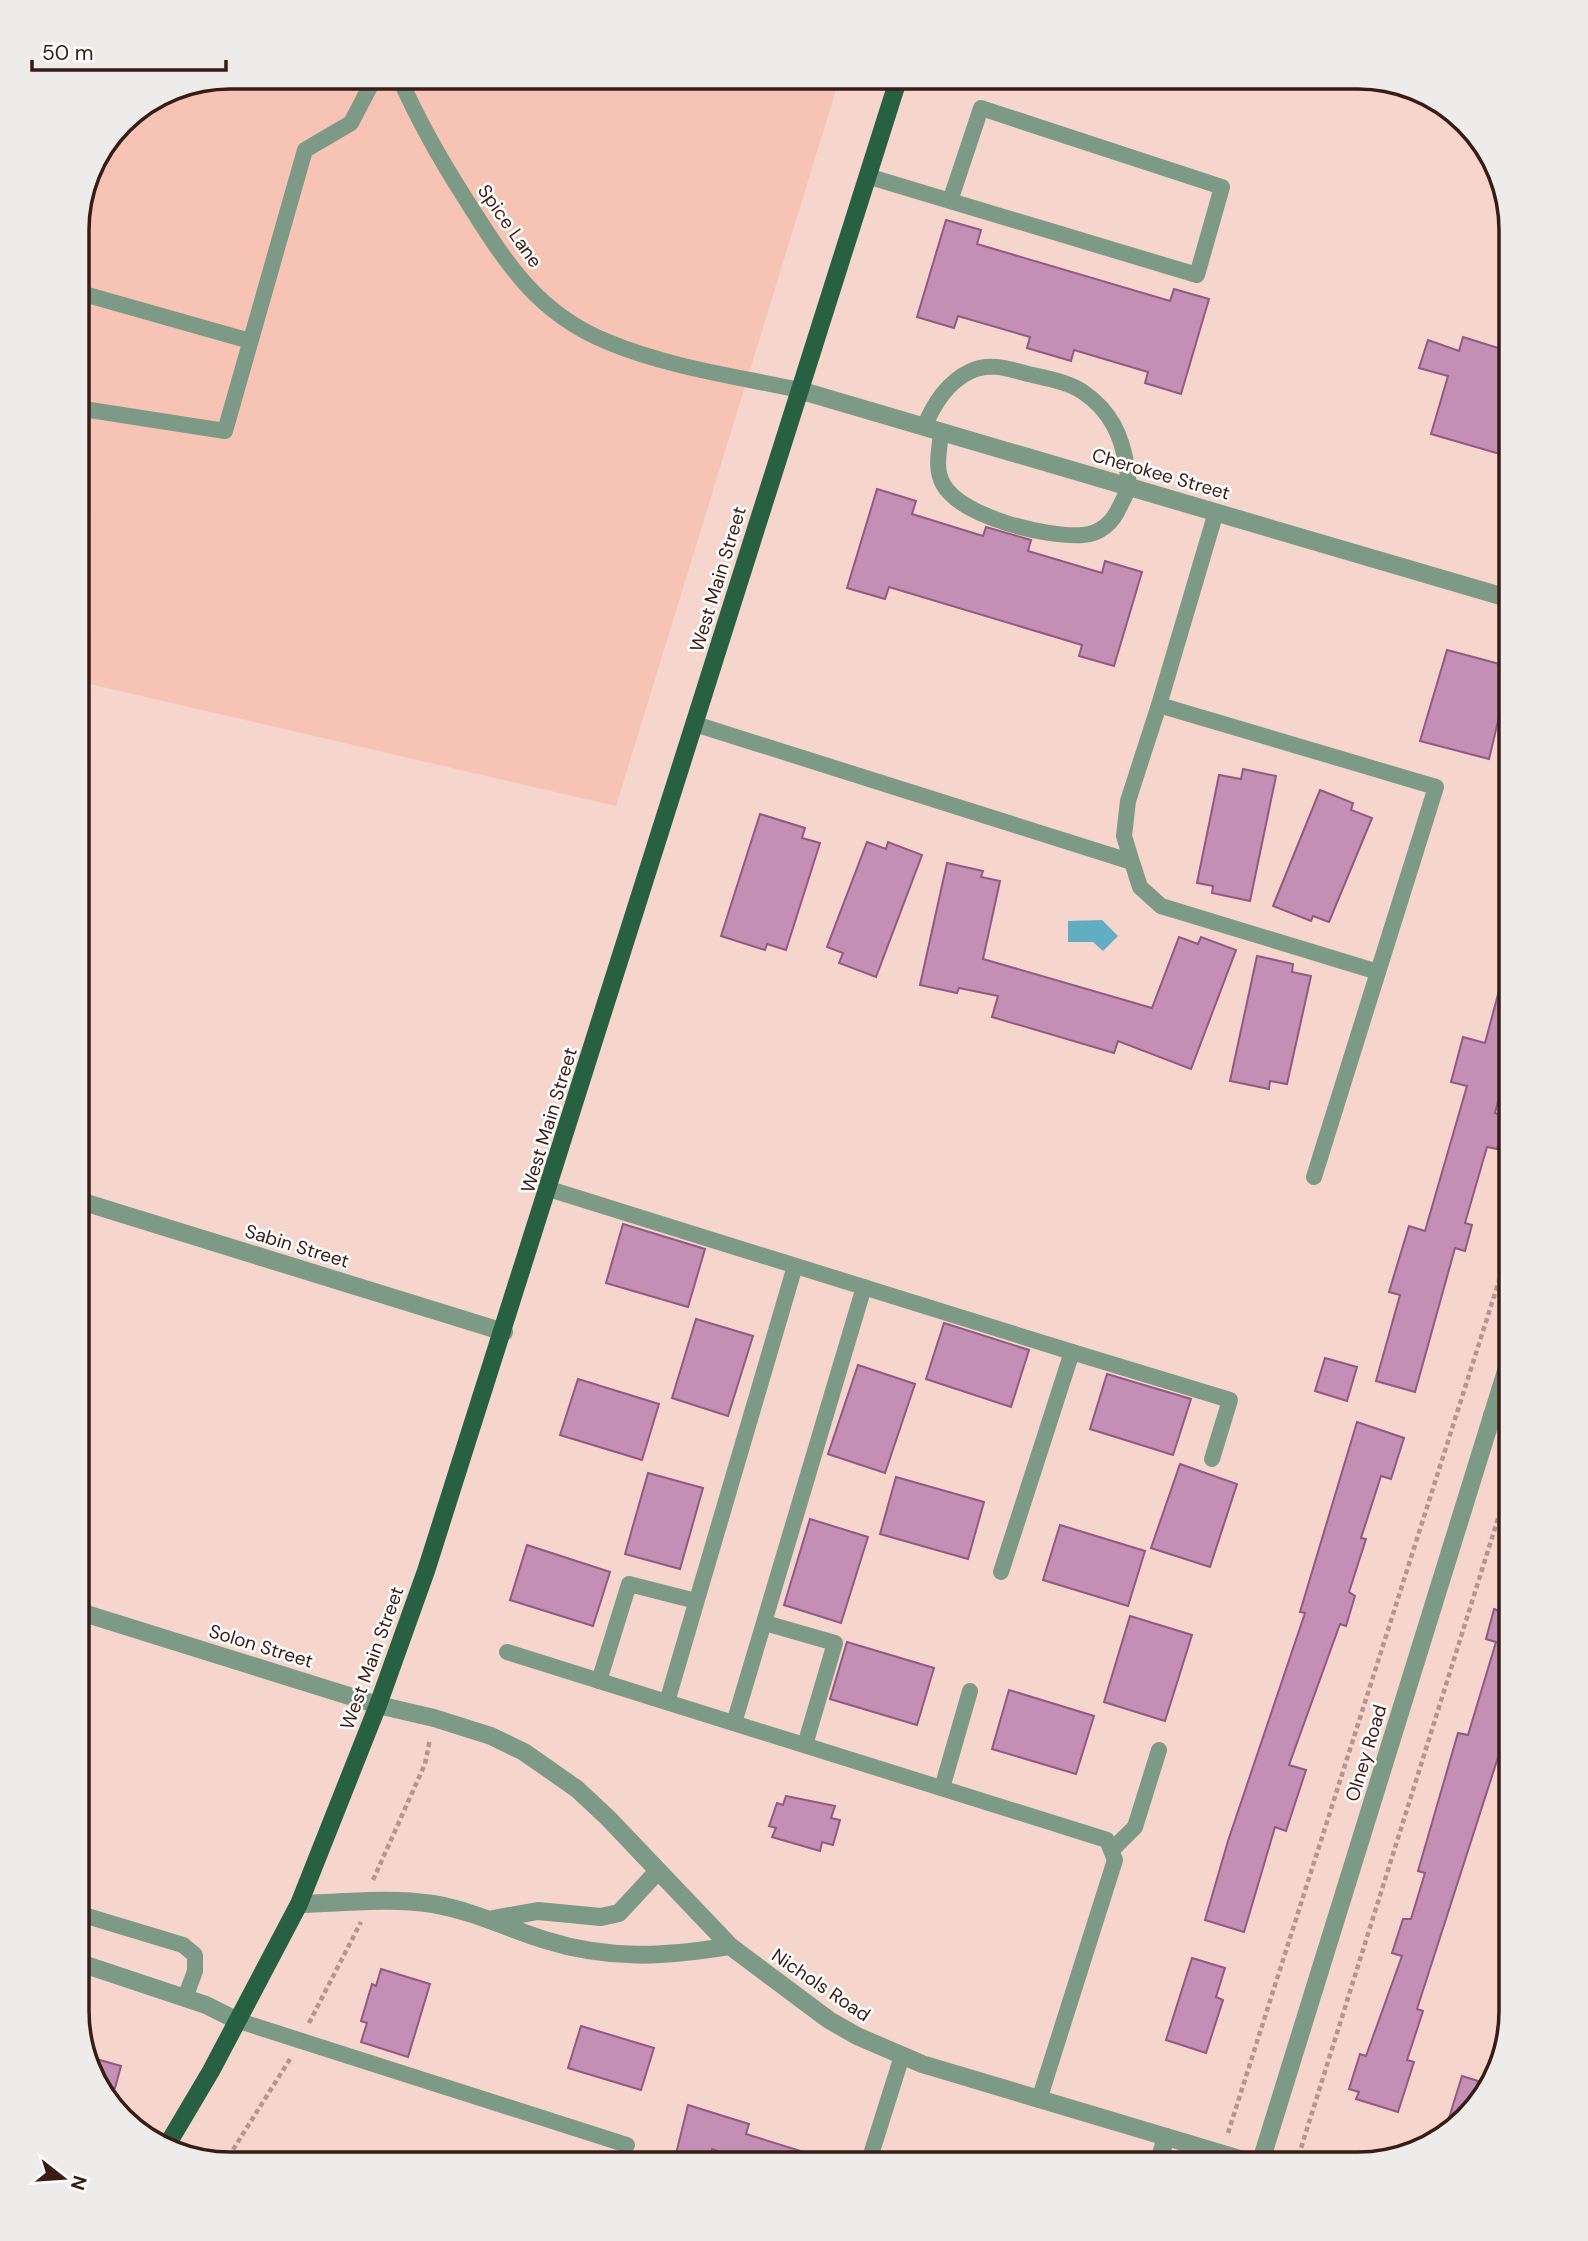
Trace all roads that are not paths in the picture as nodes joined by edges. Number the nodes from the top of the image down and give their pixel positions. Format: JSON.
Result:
{"nodes":[{"id":1,"x":368,"y":90,"type":"edge"},
{"id":2,"x":405,"y":90,"type":"edge"},
{"id":3,"x":895,"y":90,"type":"edge"},
{"id":4,"x":867,"y":176,"type":"junction"},
{"id":5,"x":950,"y":201,"type":"junction"},
{"id":6,"x":90,"y":296,"type":"edge"},
{"id":7,"x":250,"y":341,"type":"junction"},
{"id":8,"x":799,"y":390,"type":"junction"},
{"id":9,"x":90,"y":410,"type":"edge"},
{"id":10,"x":933,"y":429,"type":"junction"},
{"id":11,"x":1129,"y":486,"type":"junction"},
{"id":12,"x":1216,"y":512,"type":"junction"},
{"id":13,"x":1499,"y":595,"type":"edge"},
{"id":14,"x":1158,"y":705,"type":"junction"},
{"id":15,"x":695,"y":724,"type":"junction"},
{"id":16,"x":1132,"y":862,"type":"junction"},
{"id":17,"x":1378,"y":972,"type":"junction"},
{"id":18,"x":1314,"y":1177,"type":"dead end"},
{"id":19,"x":549,"y":1189,"type":"junction"},
{"id":20,"x":89,"y":1204,"type":"edge"},
{"id":21,"x":795,"y":1266,"type":"junction"},
{"id":22,"x":864,"y":1287,"type":"junction"},
{"id":23,"x":504,"y":1332,"type":"junction"},
{"id":24,"x":1072,"y":1352,"type":"junction"},
{"id":25,"x":1499,"y":1393,"type":"edge"},
{"id":26,"x":1492,"y":1415,"type":"junction"},
{"id":27,"x":1499,"y":1417,"type":"edge"},
{"id":28,"x":1212,"y":1459,"type":"dead end"},
{"id":29,"x":1001,"y":1572,"type":"dead end"},
{"id":30,"x":696,"y":1601,"type":"junction"},
{"id":31,"x":89,"y":1615,"type":"edge"},
{"id":32,"x":765,"y":1623,"type":"junction"},
{"id":33,"x":507,"y":1652,"type":"dead end"},
{"id":34,"x":599,"y":1681,"type":"junction"},
{"id":35,"x":970,"y":1691,"type":"dead end"},
{"id":36,"x":667,"y":1702,"type":"junction"},
{"id":37,"x":378,"y":1704,"type":"junction"},
{"id":38,"x":434,"y":1718,"type":"joint"},
{"id":39,"x":734,"y":1723,"type":"junction"},
{"id":40,"x":805,"y":1745,"type":"junction"},
{"id":41,"x":1159,"y":1750,"type":"dead end"},
{"id":42,"x":942,"y":1788,"type":"junction"},
{"id":43,"x":1112,"y":1850,"type":"junction"},
{"id":44,"x":657,"y":1872,"type":"junction"},
{"id":45,"x":299,"y":1904,"type":"junction"},
{"id":46,"x":89,"y":1917,"type":"edge"},
{"id":47,"x":494,"y":1919,"type":"junction"},
{"id":48,"x":730,"y":1946,"type":"junction"},
{"id":49,"x":89,"y":1966,"type":"edge"},
{"id":50,"x":185,"y":1998,"type":"junction"},
{"id":51,"x":236,"y":2020,"type":"junction"},
{"id":52,"x":902,"y":2056,"type":"junction"},
{"id":53,"x":1039,"y":2100,"type":"junction"},
{"id":54,"x":1166,"y":2137,"type":"junction"},
{"id":55,"x":171,"y":2138,"type":"edge"},
{"id":56,"x":627,"y":2145,"type":"dead end"},
{"id":57,"x":872,"y":2152,"type":"edge"},
{"id":58,"x":1162,"y":2152,"type":"edge"},
{"id":59,"x":1215,"y":2152,"type":"edge"},
{"id":60,"x":1263,"y":2152,"type":"edge"}],
"edges":[{"from":1,"to":7,"type":"lane"},
{"from":2,"to":8,"type":"lane","name":"Spice Lane"},
{"from":3,"to":4,"type":"main road","name":"West Main Street"},
{"from":4,"to":5,"type":"lane"},
{"from":4,"to":8,"type":"main road","name":"West Main Street"},
{"from":5,"to":5,"type":"lane"},
{"from":6,"to":7,"type":"lane"},
{"from":7,"to":9,"type":"lane"},
{"from":8,"to":10,"type":"street","name":"Cherokee Street"},
{"from":8,"to":15,"type":"main road","name":"West Main Street"},
{"from":10,"to":11,"type":"street","name":"Cherokee Street"},
{"from":10,"to":11,"type":"lane"},
{"from":10,"to":11,"type":"lane"},
{"from":11,"to":12,"type":"street","name":"Cherokee Street"},
{"from":12,"to":13,"type":"street","name":"Cherokee Street"},
{"from":12,"to":14,"type":"lane"},
{"from":14,"to":16,"type":"lane"},
{"from":14,"to":17,"type":"lane"},
{"from":15,"to":16,"type":"lane"},
{"from":15,"to":19,"type":"main road","name":"West Main Street"},
{"from":16,"to":17,"type":"lane"},
{"from":17,"to":18,"type":"lane"},
{"from":19,"to":21,"type":"lane"},
{"from":19,"to":23,"type":"main road","name":"West Main Street"},
{"from":20,"to":23,"type":"street","name":"Sabin Street"},
{"from":21,"to":22,"type":"lane"},
{"from":21,"to":30,"type":"lane"},
{"from":22,"to":24,"type":"lane"},
{"from":22,"to":32,"type":"lane"},
{"from":23,"to":37,"type":"main road","name":"West Main Street"},
{"from":24,"to":28,"type":"lane"},
{"from":24,"to":29,"type":"lane"},
{"from":25,"to":26,"type":"street","name":"Olney Road"},
{"from":26,"to":27,"type":"street"},
{"from":26,"to":60,"type":"street","name":"Olney Road"},
{"from":30,"to":34,"type":"lane"},
{"from":30,"to":36,"type":"lane"},
{"from":31,"to":37,"type":"street","name":"Solon Street"},
{"from":32,"to":39,"type":"lane"},
{"from":32,"to":40,"type":"lane"},
{"from":33,"to":34,"type":"lane"},
{"from":34,"to":36,"type":"lane"},
{"from":35,"to":42,"type":"lane"},
{"from":36,"to":39,"type":"lane"},
{"from":37,"to":38,"type":"street","name":"Solon Street"},
{"from":37,"to":45,"type":"main road","name":"West Main Street"},
{"from":38,"to":44,"type":"street","name":"Nichols Road"},
{"from":39,"to":40,"type":"lane"},
{"from":40,"to":42,"type":"lane"},
{"from":41,"to":43,"type":"lane"},
{"from":42,"to":43,"type":"lane"},
{"from":43,"to":53,"type":"lane"},
{"from":44,"to":47,"type":"street"},
{"from":44,"to":48,"type":"street","name":"Nichols Road"},
{"from":45,"to":47,"type":"street"},
{"from":45,"to":51,"type":"main road","name":"West Main Street"},
{"from":46,"to":50,"type":"lane"},
{"from":47,"to":48,"type":"street"},
{"from":48,"to":52,"type":"street","name":"Nichols Road"},
{"from":49,"to":50,"type":"street"},
{"from":50,"to":51,"type":"street"},
{"from":51,"to":55,"type":"main road","name":"West Main Street"},
{"from":51,"to":56,"type":"lane"},
{"from":52,"to":53,"type":"street","name":"Nichols Road"},
{"from":52,"to":57,"type":"lane"},
{"from":53,"to":54,"type":"street","name":"Nichols Road"},
{"from":54,"to":58,"type":"street"},
{"from":54,"to":59,"type":"street","name":"Nichols Road"}]}
